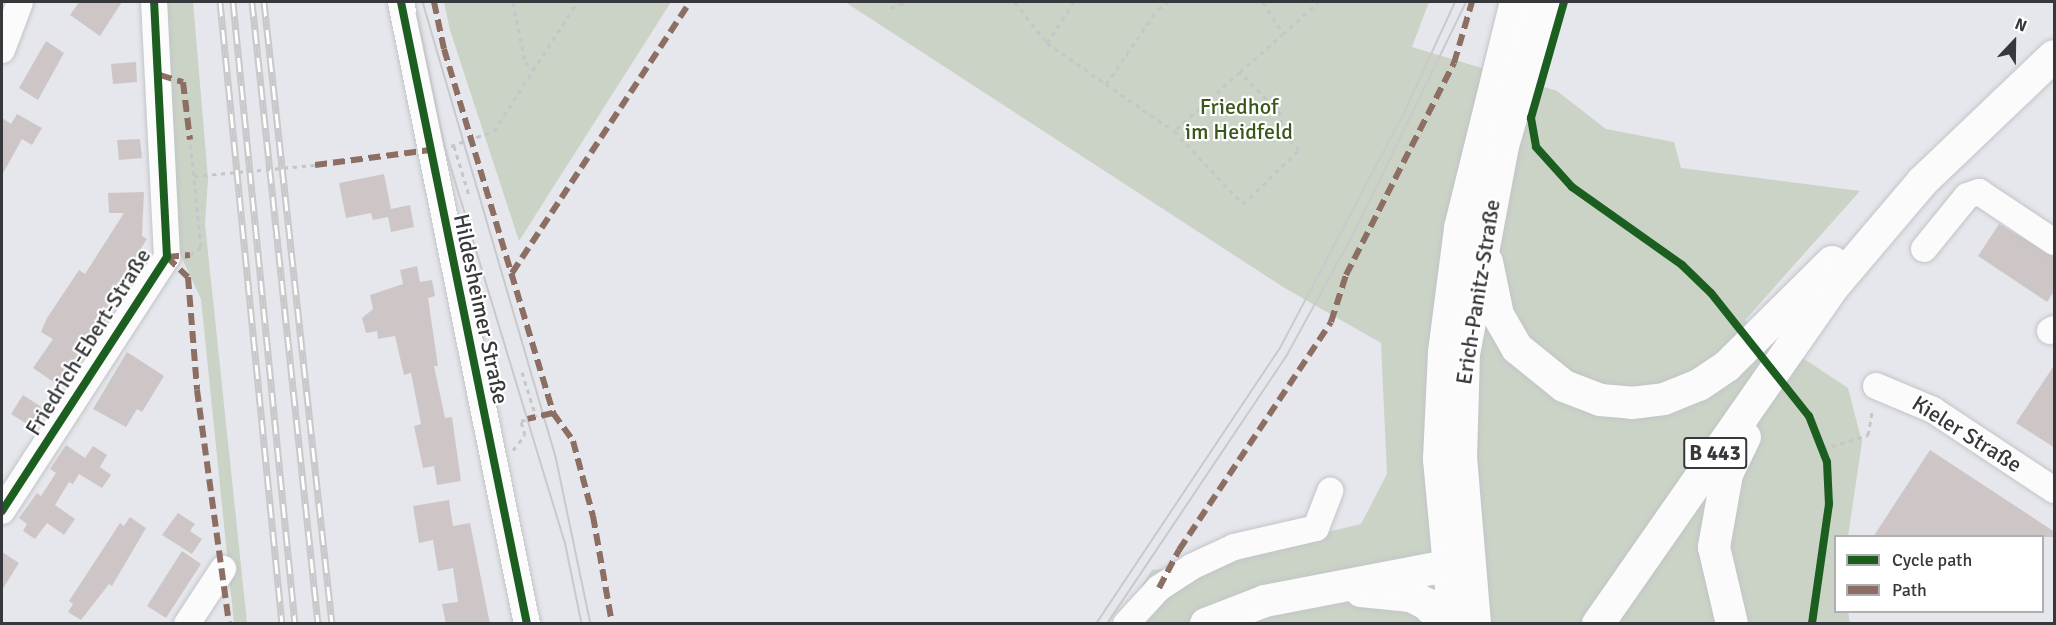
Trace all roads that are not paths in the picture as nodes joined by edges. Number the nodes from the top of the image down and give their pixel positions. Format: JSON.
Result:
{"nodes":[{"id":1,"x":20,"y":2,"type":"edge"},
{"id":2,"x":154,"y":2,"type":"edge"},
{"id":3,"x":401,"y":2,"type":"edge"},
{"id":4,"x":1516,"y":2,"type":"edge"},
{"id":5,"x":1544,"y":2,"type":"edge"},
{"id":6,"x":2,"y":50,"type":"edge"},
{"id":7,"x":2055,"y":56,"type":"edge"},
{"id":8,"x":1922,"y":182,"type":"junction"},
{"id":9,"x":1485,"y":235,"type":"junction"},
{"id":10,"x":2055,"y":242,"type":"edge"},
{"id":11,"x":1924,"y":249,"type":"dead end"},
{"id":12,"x":1791,"y":343,"type":"junction"},
{"id":13,"x":1876,"y":386,"type":"road end"},
{"id":14,"x":1439,"y":459,"type":"junction"},
{"id":15,"x":2055,"y":490,"type":"edge"},
{"id":16,"x":1330,"y":491,"type":"dead end"},
{"id":17,"x":2,"y":511,"type":"edge"},
{"id":18,"x":1456,"y":562,"type":"junction"},
{"id":19,"x":223,"y":569,"type":"dead end"},
{"id":20,"x":1386,"y":575,"type":"junction"},
{"id":21,"x":1324,"y":591,"type":"junction"},
{"id":22,"x":187,"y":624,"type":"edge"},
{"id":23,"x":527,"y":624,"type":"edge"},
{"id":24,"x":1126,"y":624,"type":"edge"},
{"id":25,"x":1206,"y":624,"type":"edge"},
{"id":26,"x":1445,"y":624,"type":"edge"},
{"id":27,"x":1455,"y":624,"type":"edge"},
{"id":28,"x":1475,"y":624,"type":"edge"},
{"id":29,"x":1598,"y":624,"type":"edge"},
{"id":30,"x":1732,"y":624,"type":"edge"}],
"edges":[{"from":1,"to":6,"type":"street"},
{"from":2,"to":17,"type":"street","name":"Friedrich-Ebert-Straße"},
{"from":3,"to":23,"type":"street","name":"Hildesheimer Straße"},
{"from":4,"to":14,"type":"main road","name":"Erich-Panitz-Straße"},
{"from":5,"to":9,"type":"main road","name":"Erich-Panitz-Straße"},
{"from":7,"to":8,"type":"main road","number":"B 443"},
{"from":8,"to":9,"type":"main road"},
{"from":8,"to":12,"type":"main road","number":"B 443"},
{"from":9,"to":18,"type":"main road","name":"Erich-Panitz-Straße"},
{"from":10,"to":11,"type":"street"},
{"from":12,"to":29,"type":"main road","number":"B 443"},
{"from":12,"to":30,"type":"main road"},
{"from":13,"to":15,"type":"street","name":"Kieler Straße"},
{"from":14,"to":18,"type":"main road","name":"Erich-Panitz-Straße"},
{"from":14,"to":20,"type":"main road"},
{"from":16,"to":24,"type":"street"},
{"from":18,"to":20,"type":"main road"},
{"from":18,"to":27,"type":"main road","name":"Erich-Panitz-Straße"},
{"from":18,"to":28,"type":"main road","name":"Erich-Panitz-Straße"},
{"from":19,"to":22,"type":"street"},
{"from":20,"to":21,"type":"main road"},
{"from":21,"to":25,"type":"main road"},
{"from":21,"to":26,"type":"main road"}]}
